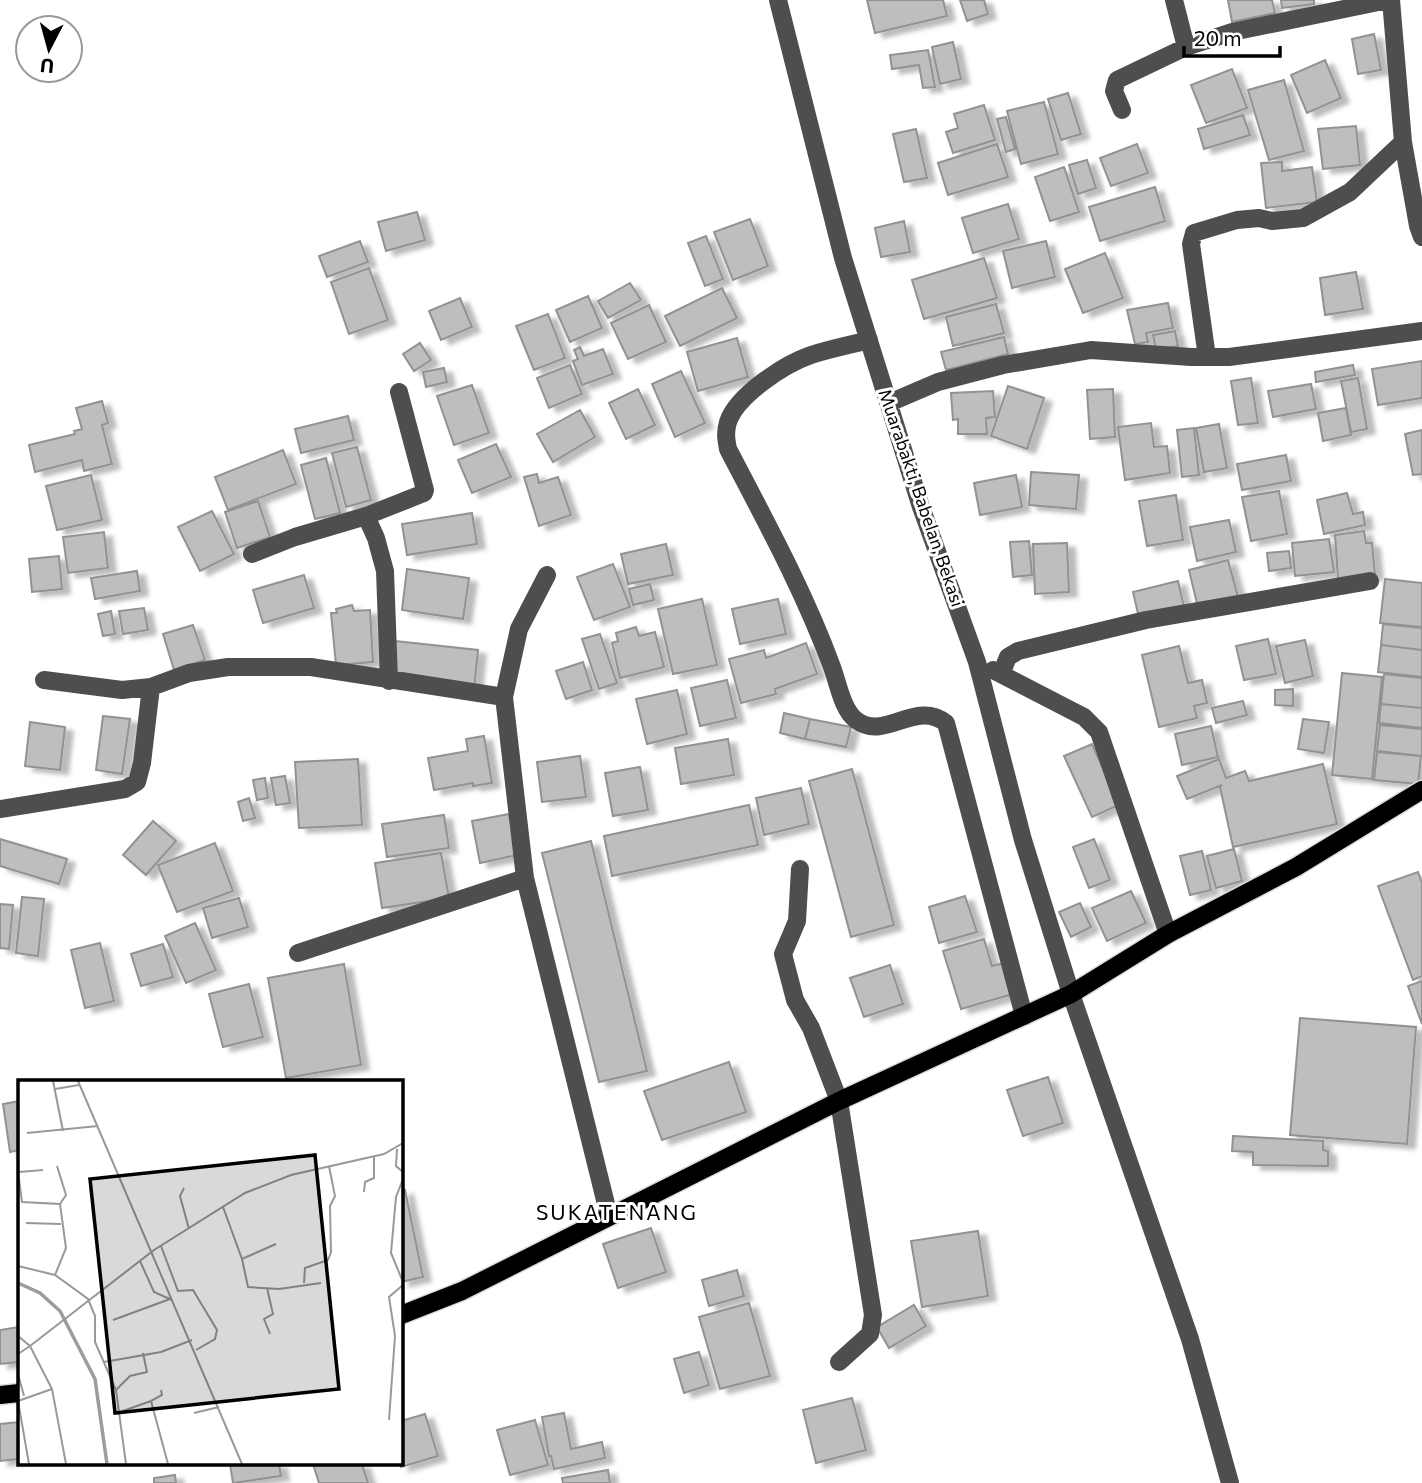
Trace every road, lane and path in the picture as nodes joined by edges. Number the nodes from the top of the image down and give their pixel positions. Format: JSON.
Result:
{"nodes":[{"id":1,"x":778,"y":0,"type":"edge"},
{"id":2,"x":1174,"y":0,"type":"edge"},
{"id":3,"x":1389,"y":0,"type":"edge"},
{"id":4,"x":1186,"y":47,"type":"junction"},
{"id":5,"x":1122,"y":110,"type":"dead end"},
{"id":6,"x":1403,"y":142,"type":"junction"},
{"id":7,"x":1422,"y":237,"type":"edge"},
{"id":8,"x":1422,"y":331,"type":"edge"},
{"id":9,"x":869,"y":340,"type":"junction"},
{"id":10,"x":1207,"y":357,"type":"junction"},
{"id":11,"x":399,"y":392,"type":"dead end"},
{"id":12,"x":889,"y":403,"type":"junction"},
{"id":13,"x":366,"y":516,"type":"junction"},
{"id":14,"x":252,"y":554,"type":"dead end"},
{"id":15,"x":547,"y":575,"type":"dead end"},
{"id":16,"x":1370,"y":581,"type":"dead end"},
{"id":17,"x":977,"y":662,"type":"junction"},
{"id":18,"x":1001,"y":674,"type":"junction"},
{"id":19,"x":44,"y":680,"type":"dead end"},
{"id":20,"x":389,"y":681,"type":"junction"},
{"id":21,"x":151,"y":687,"type":"junction"},
{"id":22,"x":504,"y":697,"type":"junction"},
{"id":23,"x":1422,"y":790,"type":"edge"},
{"id":24,"x":0,"y":809,"type":"edge"},
{"id":25,"x":800,"y":869,"type":"dead end"},
{"id":26,"x":525,"y":878,"type":"junction"},
{"id":27,"x":1168,"y":934,"type":"junction"},
{"id":28,"x":298,"y":953,"type":"dead end"},
{"id":29,"x":1071,"y":994,"type":"junction"},
{"id":30,"x":1024,"y":1016,"type":"junction"},
{"id":31,"x":839,"y":1101,"type":"junction"},
{"id":32,"x":609,"y":1216,"type":"junction"},
{"id":33,"x":402,"y":1315,"type":"edge"},
{"id":34,"x":839,"y":1362,"type":"dead end"},
{"id":35,"x":18,"y":1393,"type":"edge"},
{"id":36,"x":0,"y":1395,"type":"edge"},
{"id":37,"x":1230,"y":1483,"type":"edge"}],
"edges":[{"from":1,"to":9,"type":"street","name":"Muarabakti, Babelan, Bekasi"},
{"from":2,"to":4,"type":"street"},
{"from":3,"to":4,"type":"street"},
{"from":3,"to":6,"type":"street"},
{"from":4,"to":5,"type":"street"},
{"from":6,"to":7,"type":"street"},
{"from":6,"to":10,"type":"street"},
{"from":8,"to":10,"type":"street"},
{"from":9,"to":12,"type":"street","name":"Muarabakti, Babelan, Bekasi"},
{"from":9,"to":30,"type":"street"},
{"from":10,"to":12,"type":"street"},
{"from":11,"to":13,"type":"street"},
{"from":12,"to":17,"type":"street","name":"Muarabakti, Babelan, Bekasi"},
{"from":13,"to":14,"type":"street"},
{"from":13,"to":20,"type":"street"},
{"from":15,"to":22,"type":"street"},
{"from":16,"to":18,"type":"street"},
{"from":17,"to":18,"type":"street"},
{"from":17,"to":29,"type":"street","name":"Muarabakti, Babelan, Bekasi"},
{"from":18,"to":27,"type":"street"},
{"from":19,"to":21,"type":"street"},
{"from":20,"to":21,"type":"street"},
{"from":20,"to":22,"type":"street"},
{"from":21,"to":24,"type":"street"},
{"from":22,"to":26,"type":"street"},
{"from":23,"to":27,"type":"main road"},
{"from":25,"to":31,"type":"street"},
{"from":26,"to":28,"type":"street"},
{"from":26,"to":32,"type":"street"},
{"from":27,"to":29,"type":"main road"},
{"from":29,"to":30,"type":"main road"},
{"from":29,"to":37,"type":"street","name":"Muarabakti, Babelan, Bekasi"},
{"from":30,"to":31,"type":"main road"},
{"from":31,"to":32,"type":"main road"},
{"from":31,"to":34,"type":"street"},
{"from":32,"to":33,"type":"main road"},
{"from":35,"to":36,"type":"main road"}]}
